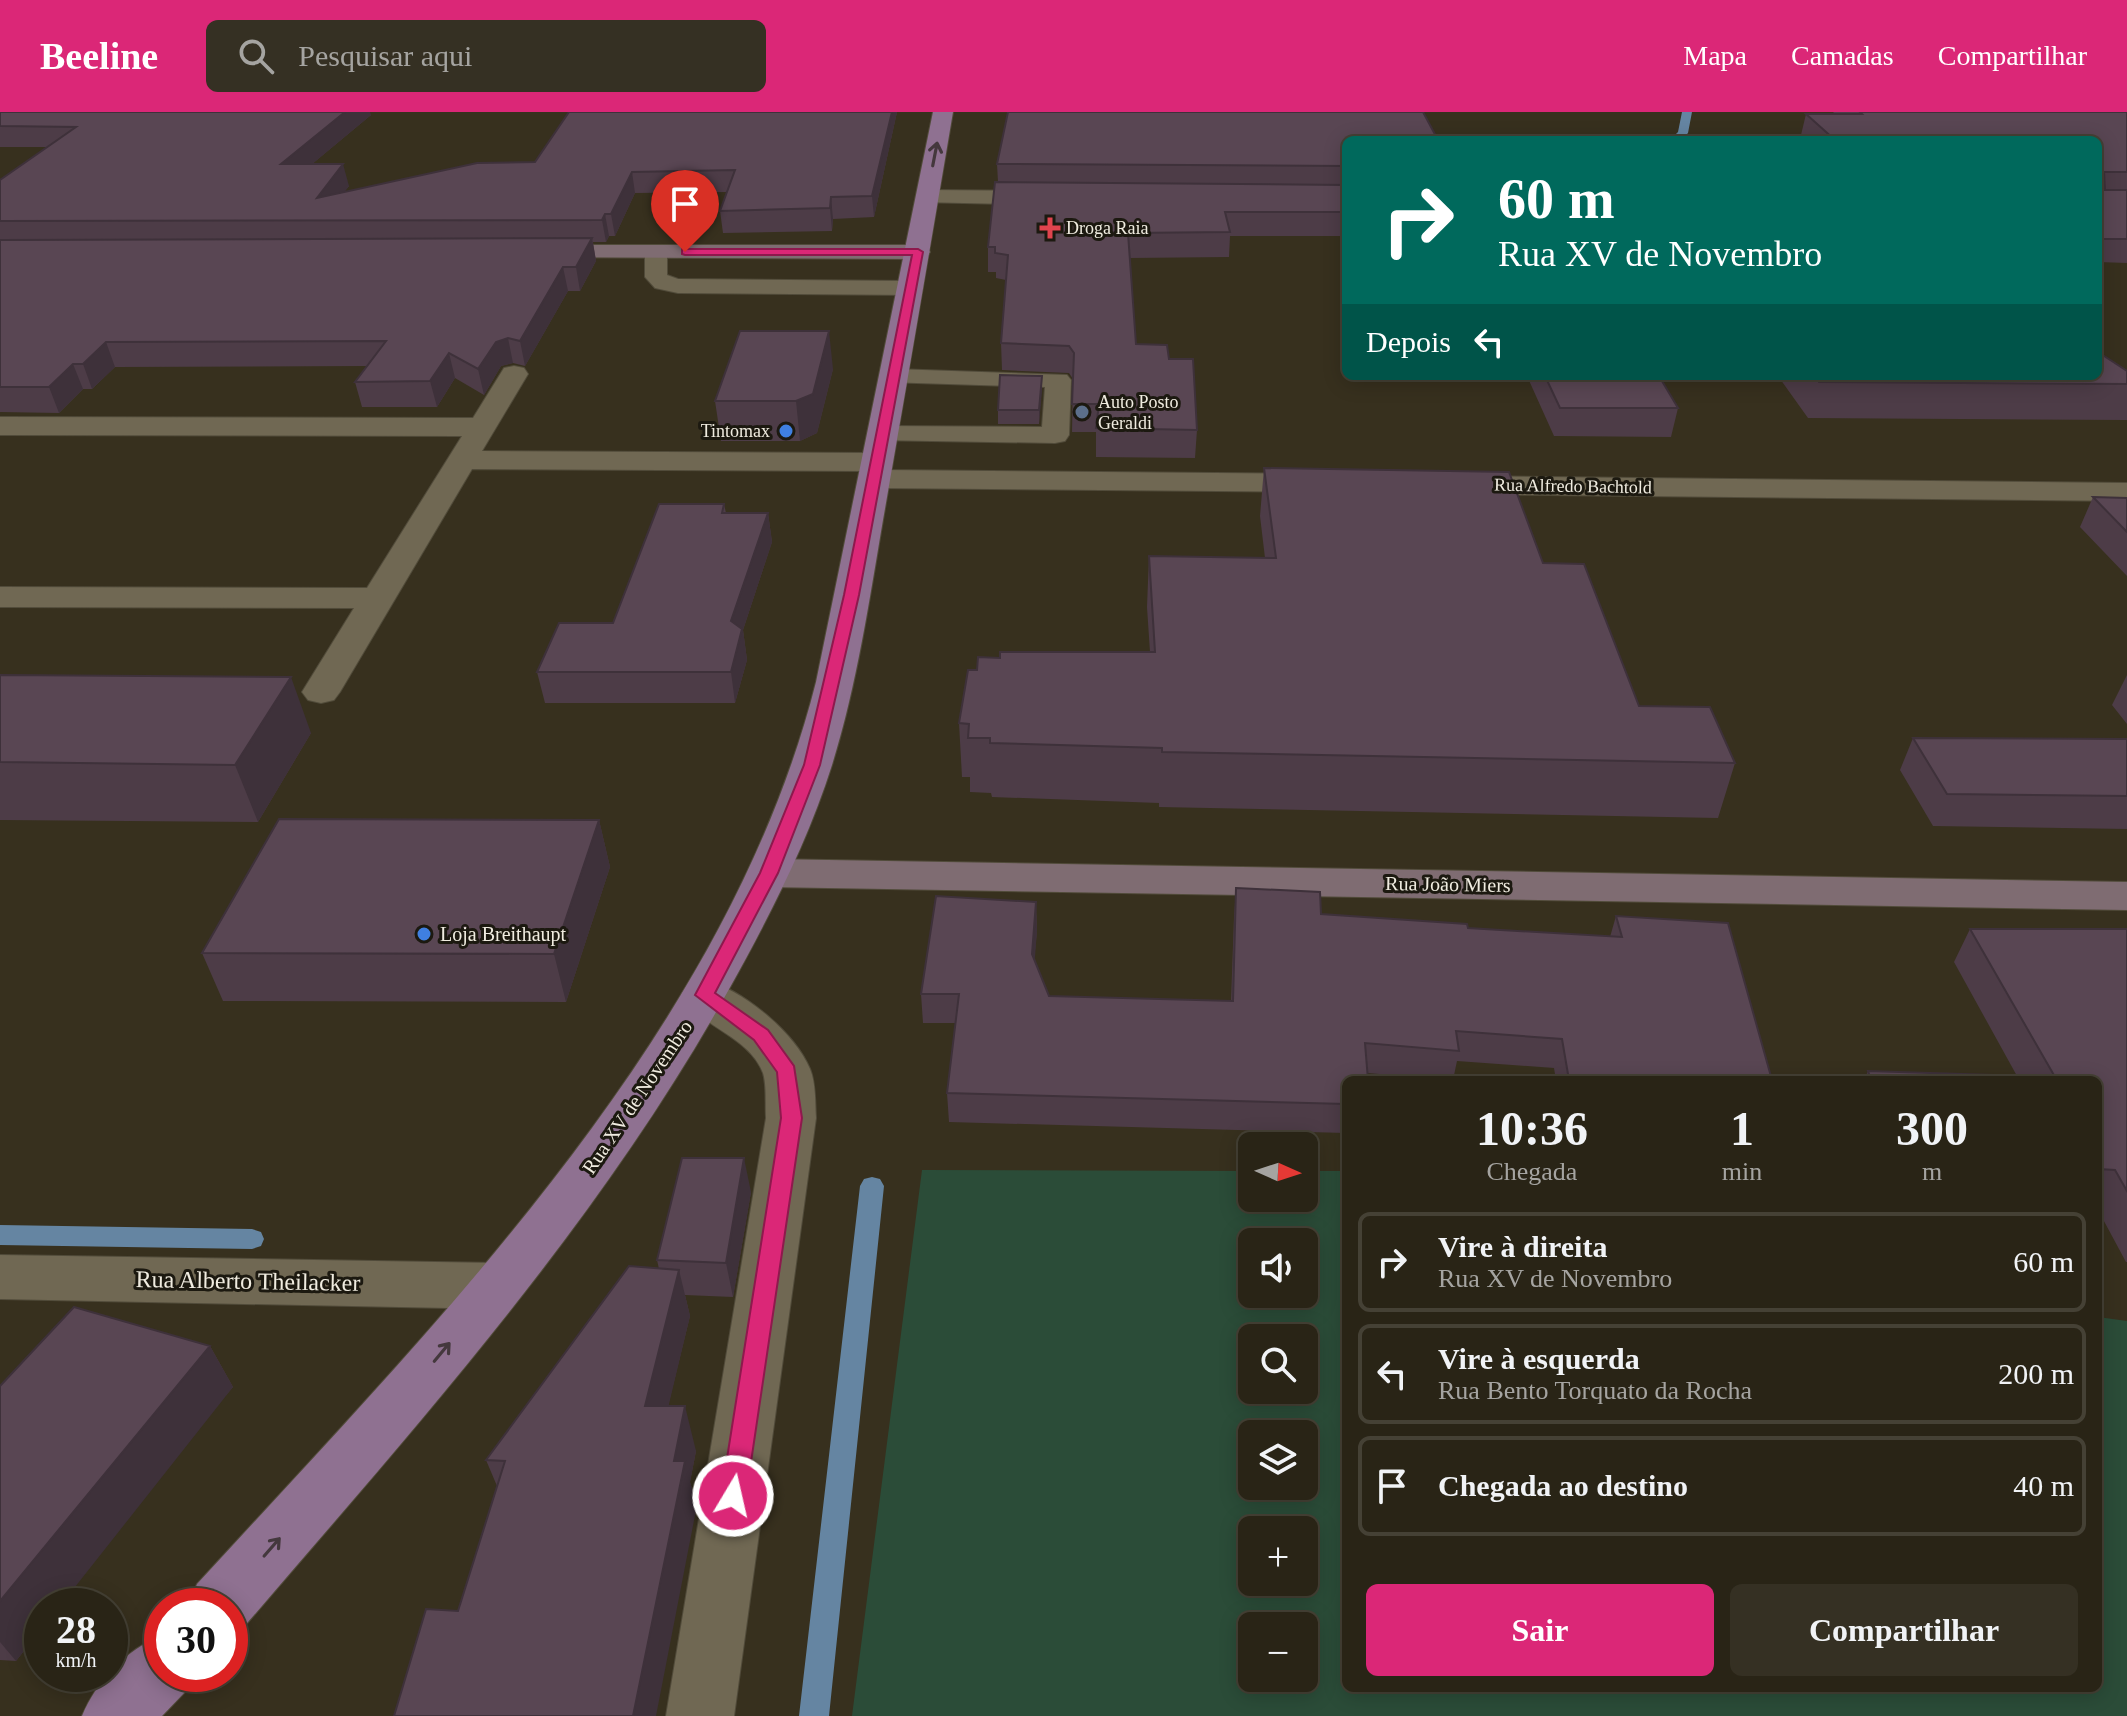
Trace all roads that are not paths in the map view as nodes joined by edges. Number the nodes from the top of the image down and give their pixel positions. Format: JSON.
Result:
{"nodes":[{"id":1,"x":943,"y":112,"type":"edge"},
{"id":2,"x":927,"y":197,"type":"junction"},
{"id":3,"x":1082,"y":198,"type":"edge"},
{"id":4,"x":516,"y":252,"type":"edge"},
{"id":5,"x":656,"y":252,"type":"junction"},
{"id":6,"x":918,"y":252,"type":"junction"},
{"id":7,"x":911,"y":288,"type":"junction"},
{"id":8,"x":514,"y":374,"type":"dead end"},
{"id":9,"x":894,"y":377,"type":"junction"},
{"id":10,"x":0,"y":426,"type":"edge"},
{"id":11,"x":483,"y":427,"type":"junction"},
{"id":12,"x":879,"y":458,"type":"junction"},
{"id":13,"x":462,"y":460,"type":"junction"},
{"id":14,"x":1350,"y":484,"type":"edge"},
{"id":15,"x":1430,"y":485,"type":"edge"},
{"id":16,"x":2127,"y":492,"type":"edge"},
{"id":17,"x":0,"y":597,"type":"edge"},
{"id":18,"x":379,"y":598,"type":"junction"},
{"id":19,"x":321,"y":692,"type":"dead end"},
{"id":20,"x":769,"y":873,"type":"junction"},
{"id":21,"x":2127,"y":896,"type":"edge"},
{"id":22,"x":704,"y":995,"type":"junction"},
{"id":23,"x":0,"y":1277,"type":"edge"},
{"id":24,"x":497,"y":1286,"type":"junction"},
{"id":25,"x":236,"y":1588,"type":"edge"},
{"id":26,"x":144,"y":1687,"type":"edge"},
{"id":27,"x":116,"y":1716,"type":"edge"},
{"id":28,"x":700,"y":1716,"type":"edge"}],
"edges":[{"from":2,"to":1,"type":"main road","name":"Rua XV de Novembro","one_way":true},
{"from":2,"to":3,"type":"street"},
{"from":2,"to":6,"type":"main road","name":"Rua XV de Novembro"},
{"from":4,"to":5,"type":"street"},
{"from":5,"to":6,"type":"street"},
{"from":5,"to":7,"type":"lane"},
{"from":6,"to":7,"type":"main road","name":"Rua XV de Novembro"},
{"from":7,"to":9,"type":"main road","name":"Rua XV de Novembro"},
{"from":8,"to":11,"type":"street"},
{"from":9,"to":12,"type":"main road","name":"Rua XV de Novembro"},
{"from":9,"to":12,"type":"lane"},
{"from":10,"to":11,"type":"street"},
{"from":11,"to":13,"type":"street"},
{"from":12,"to":13,"type":"street"},
{"from":12,"to":14,"type":"street"},
{"from":12,"to":20,"type":"main road","name":"Rua XV de Novembro"},
{"from":13,"to":18,"type":"street"},
{"from":15,"to":16,"type":"street","name":"Rua Alfredo Bachtold"},
{"from":17,"to":18,"type":"street"},
{"from":18,"to":19,"type":"street"},
{"from":20,"to":21,"type":"street","name":"Rua João Miers"},
{"from":20,"to":22,"type":"main road","name":"Rua XV de Novembro"},
{"from":22,"to":24,"type":"main road","name":"Rua XV de Novembro"},
{"from":22,"to":28,"type":"street"},
{"from":23,"to":24,"type":"street","name":"Rua Alberto Theilacker"},
{"from":25,"to":24,"type":"main road","name":"Rua XV de Novembro","one_way":true},
{"from":26,"to":27,"type":"main road"}]}
